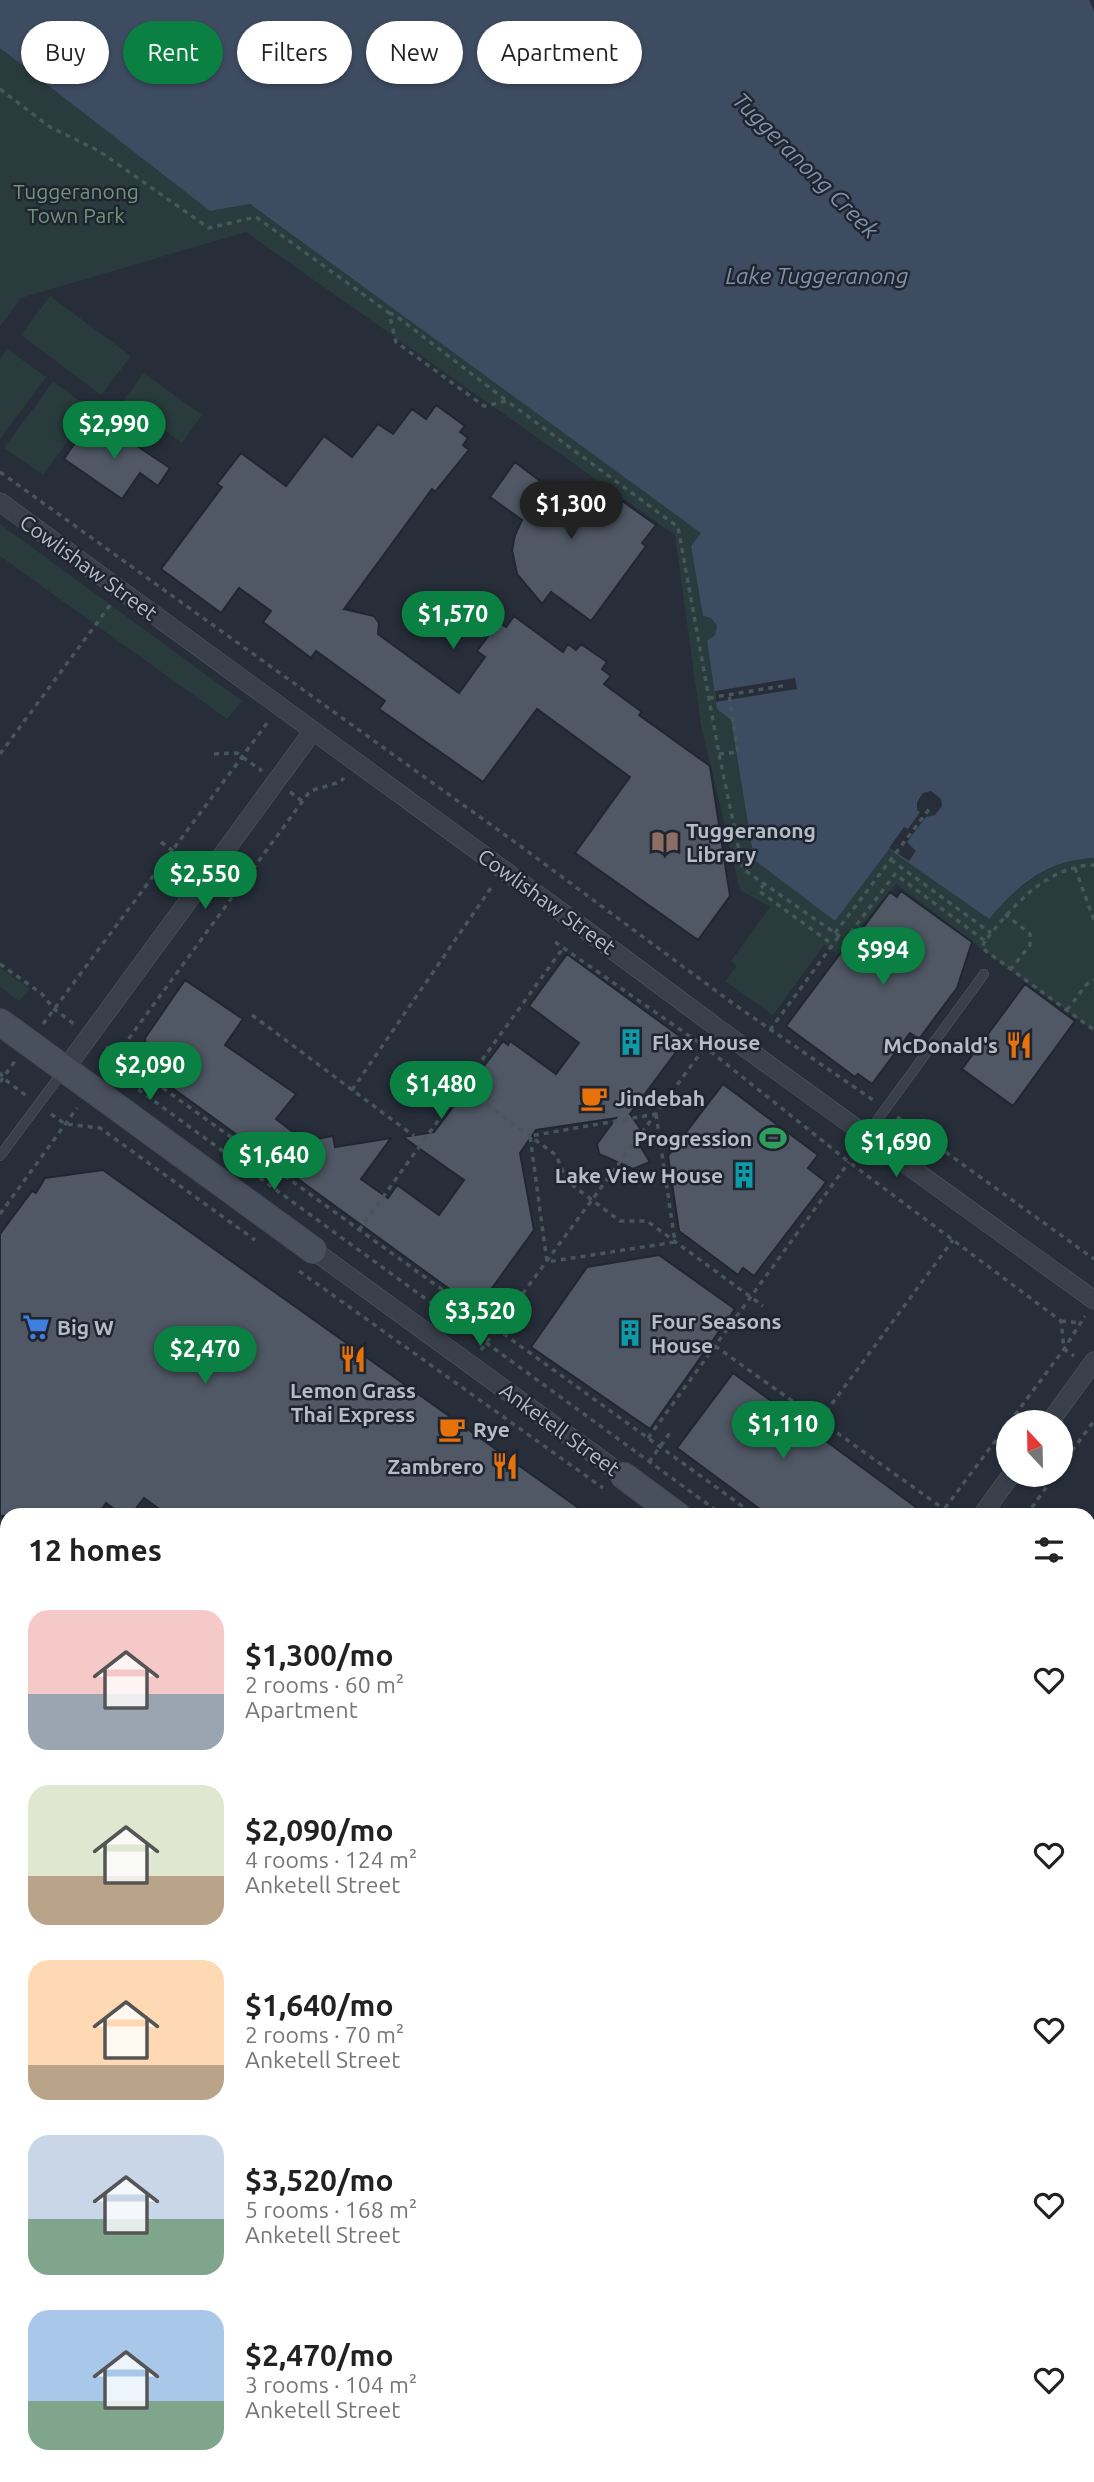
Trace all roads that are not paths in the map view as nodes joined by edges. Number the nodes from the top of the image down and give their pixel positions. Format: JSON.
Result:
{"nodes":[{"id":1,"x":0,"y":502,"type":"edge"},
{"id":2,"x":313,"y":731,"type":"junction"},
{"id":3,"x":984,"y":974,"type":"dead end"},
{"id":4,"x":0,"y":1022,"type":"edge"},
{"id":5,"x":65,"y":1069,"type":"junction"},
{"id":6,"x":867,"y":1134,"type":"junction"},
{"id":7,"x":0,"y":1156,"type":"edge"},
{"id":8,"x":313,"y":1250,"type":"joint"},
{"id":9,"x":1094,"y":1300,"type":"edge"},
{"id":10,"x":1094,"y":1361,"type":"edge"},
{"id":11,"x":1058,"y":1410,"type":"edge"},
{"id":12,"x":617,"y":1484,"type":"joint"},
{"id":13,"x":1001,"y":1488,"type":"edge"},
{"id":14,"x":663,"y":1508,"type":"edge"},
{"id":15,"x":987,"y":1508,"type":"edge"}],
"edges":[{"from":1,"to":2,"type":"street","name":"Cowlishaw Street"},
{"from":2,"to":5,"type":"street"},
{"from":2,"to":6,"type":"street","name":"Cowlishaw Street"},
{"from":3,"to":6,"type":"lane"},
{"from":4,"to":5,"type":"street","name":"Anketell Street"},
{"from":5,"to":7,"type":"lane"},
{"from":5,"to":8,"type":"street","name":"Anketell Street"},
{"from":6,"to":9,"type":"street","name":"Cowlishaw Street"},
{"from":8,"to":12,"type":"street","name":"Anketell Street"},
{"from":10,"to":11,"type":"street"},
{"from":12,"to":14,"type":"street","name":"Anketell Street"},
{"from":13,"to":15,"type":"street"}]}
